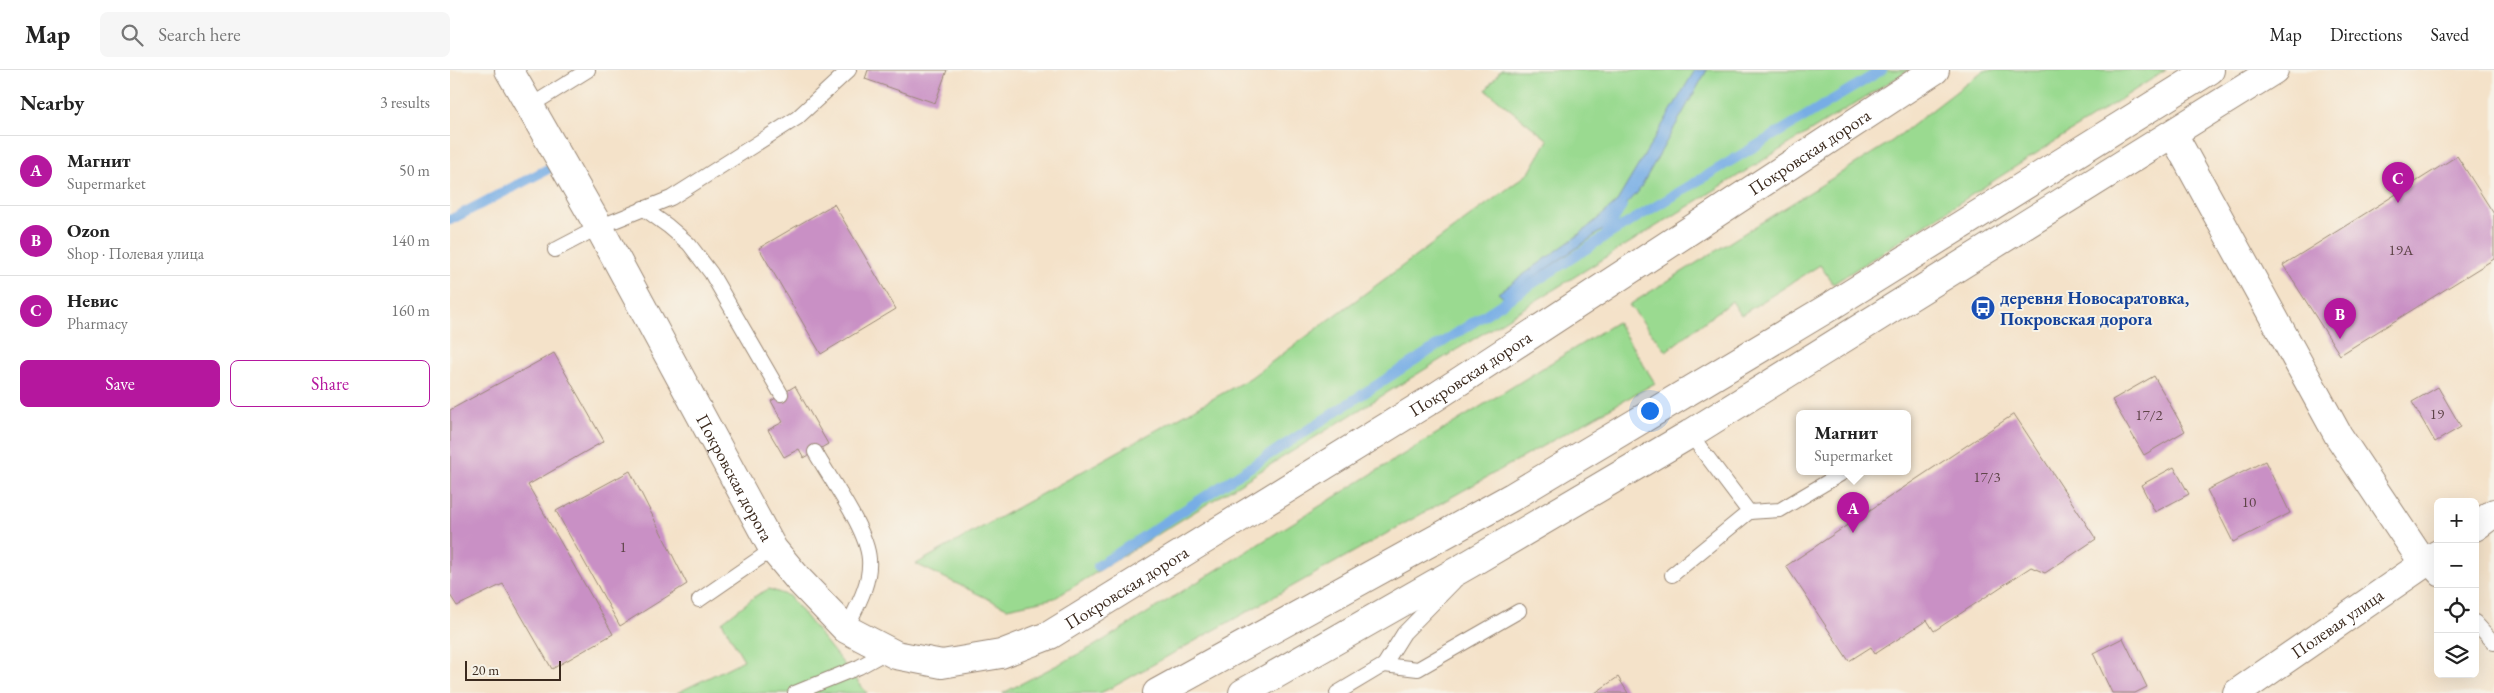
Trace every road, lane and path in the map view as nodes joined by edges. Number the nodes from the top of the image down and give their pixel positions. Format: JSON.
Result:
{"nodes":[{"id":1,"x":510,"y":70,"type":"edge"},
{"id":2,"x":588,"y":70,"type":"edge"},
{"id":3,"x":849,"y":70,"type":"edge"},
{"id":4,"x":1935,"y":70,"type":"edge"},
{"id":5,"x":2210,"y":70,"type":"edge"},
{"id":6,"x":2274,"y":70,"type":"edge"},
{"id":7,"x":530,"y":106,"type":"junction"},
{"id":8,"x":2173,"y":134,"type":"junction"},
{"id":9,"x":642,"y":208,"type":"junction"},
{"id":10,"x":599,"y":227,"type":"junction"},
{"id":11,"x":555,"y":250,"type":"dead end"},
{"id":12,"x":781,"y":394,"type":"dead end"},
{"id":13,"x":1690,"y":434,"type":"junction"},
{"id":14,"x":815,"y":452,"type":"dead end"},
{"id":15,"x":1839,"y":475,"type":"edge"},
{"id":16,"x":1749,"y":512,"type":"junction"},
{"id":17,"x":2494,"y":513,"type":"edge"},
{"id":18,"x":2479,"y":524,"type":"edge"},
{"id":19,"x":773,"y":549,"type":"junction"},
{"id":20,"x":1471,"y":563,"type":"junction"},
{"id":21,"x":2433,"y":566,"type":"edge"},
{"id":22,"x":1672,"y":575,"type":"dead end"},
{"id":23,"x":699,"y":600,"type":"dead end"},
{"id":24,"x":1519,"y":612,"type":"dead end"},
{"id":25,"x":2479,"y":626,"type":"edge"},
{"id":26,"x":846,"y":629,"type":"junction"},
{"id":27,"x":2494,"y":643,"type":"edge"},
{"id":28,"x":888,"y":651,"type":"junction"},
{"id":29,"x":1384,"y":666,"type":"junction"},
{"id":30,"x":2272,"y":683,"type":"edge"},
{"id":31,"x":796,"y":693,"type":"edge"},
{"id":32,"x":1157,"y":693,"type":"edge"},
{"id":33,"x":1243,"y":693,"type":"edge"},
{"id":34,"x":1337,"y":693,"type":"edge"},
{"id":35,"x":2237,"y":693,"type":"edge"}],
"edges":[{"from":1,"to":7,"type":"street","name":"Покровская дорога"},
{"from":2,"to":7,"type":"lane"},
{"from":3,"to":9,"type":"lane"},
{"from":4,"to":28,"type":"street","name":"Покровская дорога"},
{"from":5,"to":32,"type":"street"},
{"from":6,"to":8,"type":"street"},
{"from":7,"to":10,"type":"street","name":"Покровская дорога"},
{"from":8,"to":13,"type":"street"},
{"from":8,"to":21,"type":"street"},
{"from":9,"to":10,"type":"lane"},
{"from":9,"to":12,"type":"lane"},
{"from":10,"to":11,"type":"lane"},
{"from":10,"to":19,"type":"street","name":"Покровская дорога"},
{"from":13,"to":16,"type":"lane"},
{"from":13,"to":20,"type":"street"},
{"from":14,"to":26,"type":"lane"},
{"from":15,"to":16,"type":"lane"},
{"from":16,"to":22,"type":"lane"},
{"from":17,"to":18,"type":"street"},
{"from":19,"to":23,"type":"lane"},
{"from":19,"to":26,"type":"street","name":"Покровская дорога"},
{"from":20,"to":29,"type":"lane"},
{"from":20,"to":33,"type":"street"},
{"from":21,"to":30,"type":"street","name":"Полевая улица"},
{"from":24,"to":29,"type":"lane"},
{"from":25,"to":27,"type":"lane"},
{"from":26,"to":28,"type":"street","name":"Покровская дорога"},
{"from":28,"to":31,"type":"lane"},
{"from":29,"to":34,"type":"lane"},
{"from":30,"to":35,"type":"street","name":"Полевая улица"}]}
